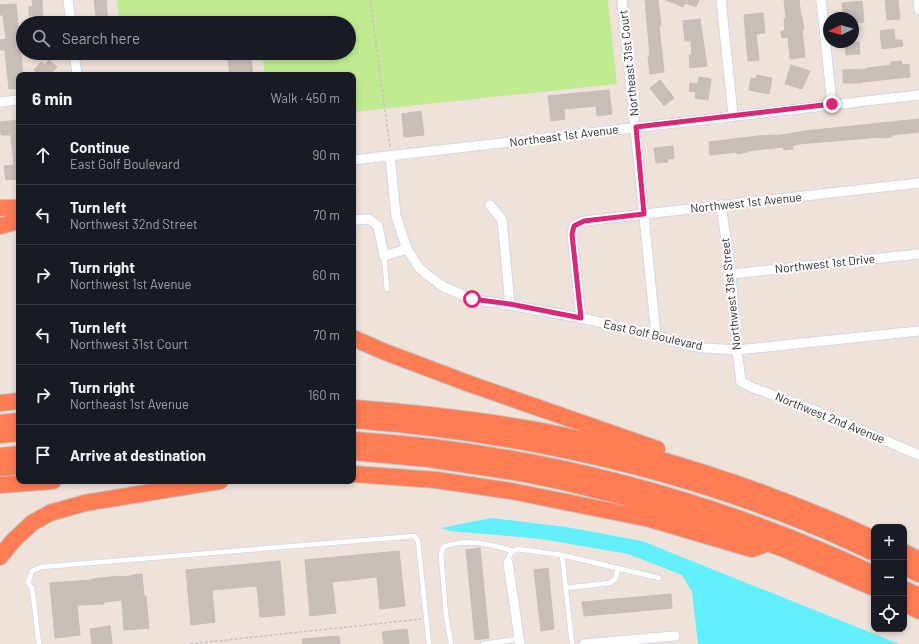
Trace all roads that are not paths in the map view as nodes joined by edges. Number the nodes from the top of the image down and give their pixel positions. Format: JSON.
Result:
{"nodes":[{"id":1,"x":68,"y":0,"type":"edge"},
{"id":2,"x":622,"y":0,"type":"edge"},
{"id":3,"x":721,"y":0,"type":"edge"},
{"id":4,"x":821,"y":0,"type":"edge"},
{"id":5,"x":918,"y":0,"type":"edge"},
{"id":6,"x":919,"y":10,"type":"edge"},
{"id":7,"x":70,"y":16,"type":"edge"},
{"id":8,"x":75,"y":60,"type":"edge"},
{"id":9,"x":76,"y":72,"type":"edge"},
{"id":10,"x":919,"y":95,"type":"edge"},
{"id":11,"x":16,"y":100,"type":"edge"},
{"id":12,"x":0,"y":102,"type":"edge"},
{"id":13,"x":832,"y":104,"type":"junction"},
{"id":14,"x":733,"y":115,"type":"junction"},
{"id":15,"x":636,"y":127,"type":"junction"},
{"id":16,"x":390,"y":156,"type":"junction"},
{"id":17,"x":356,"y":160,"type":"edge"},
{"id":18,"x":919,"y":184,"type":"edge"},
{"id":19,"x":490,"y":204,"type":"dead end"},
{"id":20,"x":722,"y":206,"type":"junction"},
{"id":21,"x":644,"y":214,"type":"junction"},
{"id":22,"x":356,"y":220,"type":"edge"},
{"id":23,"x":16,"y":222,"type":"edge"},
{"id":24,"x":0,"y":226,"type":"edge"},
{"id":25,"x":407,"y":249,"type":"junction"},
{"id":26,"x":919,"y":254,"type":"edge"},
{"id":27,"x":384,"y":256,"type":"junction"},
{"id":28,"x":731,"y":274,"type":"junction"},
{"id":29,"x":388,"y":289,"type":"dead end"},
{"id":30,"x":510,"y":304,"type":"junction"},
{"id":31,"x":581,"y":318,"type":"junction"},
{"id":32,"x":919,"y":331,"type":"edge"},
{"id":33,"x":656,"y":335,"type":"junction"},
{"id":34,"x":356,"y":339,"type":"edge"},
{"id":35,"x":737,"y":350,"type":"junction"},
{"id":36,"x":742,"y":382,"type":"joint"},
{"id":37,"x":16,"y":402,"type":"edge"},
{"id":38,"x":0,"y":403,"type":"edge"},
{"id":39,"x":356,"y":408,"type":"edge"},
{"id":40,"x":356,"y":420,"type":"edge"},
{"id":41,"x":16,"y":421,"type":"edge"},
{"id":42,"x":0,"y":423,"type":"edge"},
{"id":43,"x":16,"y":433,"type":"edge"},
{"id":44,"x":0,"y":435,"type":"edge"},
{"id":45,"x":356,"y":440,"type":"edge"},
{"id":46,"x":356,"y":452,"type":"edge"},
{"id":47,"x":16,"y":454,"type":"edge"},
{"id":48,"x":919,"y":455,"type":"edge"},
{"id":49,"x":0,"y":456,"type":"edge"},
{"id":50,"x":16,"y":466,"type":"edge"},
{"id":51,"x":0,"y":468,"type":"edge"},
{"id":52,"x":356,"y":474,"type":"edge"},
{"id":53,"x":16,"y":484,"type":"edge"},
{"id":54,"x":202,"y":484,"type":"edge"},
{"id":55,"x":0,"y":485,"type":"edge"},
{"id":56,"x":817,"y":514,"type":"junction"},
{"id":57,"x":871,"y":537,"type":"edge"},
{"id":58,"x":769,"y":544,"type":"junction"},
{"id":59,"x":513,"y":551,"type":"junction"},
{"id":60,"x":871,"y":551,"type":"edge"},
{"id":61,"x":907,"y":554,"type":"edge"},
{"id":62,"x":562,"y":555,"type":"junction"},
{"id":63,"x":0,"y":557,"type":"edge"},
{"id":64,"x":919,"y":560,"type":"edge"},
{"id":65,"x":508,"y":563,"type":"joint"},
{"id":66,"x":618,"y":568,"type":"junction"},
{"id":67,"x":907,"y":568,"type":"edge"},
{"id":68,"x":871,"y":573,"type":"edge"},
{"id":69,"x":919,"y":574,"type":"edge"},
{"id":70,"x":659,"y":578,"type":"dead end"},
{"id":71,"x":871,"y":587,"type":"edge"},
{"id":72,"x":566,"y":588,"type":"junction"},
{"id":73,"x":907,"y":590,"type":"edge"},
{"id":74,"x":919,"y":596,"type":"edge"},
{"id":75,"x":907,"y":605,"type":"edge"},
{"id":76,"x":919,"y":611,"type":"edge"},
{"id":77,"x":675,"y":636,"type":"dead end"},
{"id":78,"x":519,"y":641,"type":"edge"},
{"id":79,"x":39,"y":644,"type":"edge"},
{"id":80,"x":429,"y":644,"type":"edge"},
{"id":81,"x":451,"y":644,"type":"edge"},
{"id":82,"x":482,"y":644,"type":"edge"},
{"id":83,"x":572,"y":644,"type":"edge"},
{"id":84,"x":584,"y":644,"type":"edge"}],
"edges":[{"from":1,"to":7,"type":"street"},
{"from":2,"to":15,"type":"street","name":"Northeast 31st Court"},
{"from":3,"to":14,"type":"street"},
{"from":4,"to":13,"type":"street"},
{"from":5,"to":6,"type":"street"},
{"from":8,"to":9,"type":"street"},
{"from":10,"to":13,"type":"street","name":"Northeast 1st Avenue"},
{"from":11,"to":12,"type":"street"},
{"from":13,"to":14,"type":"street","name":"Northeast 1st Avenue"},
{"from":14,"to":15,"type":"street","name":"Northeast 1st Avenue"},
{"from":15,"to":16,"type":"street","name":"Northeast 1st Avenue"},
{"from":15,"to":21,"type":"street","name":"Northeast 31st Court"},
{"from":16,"to":17,"type":"street","name":"Northeast 1st Avenue"},
{"from":16,"to":25,"type":"street","name":"East Golf Boulevard"},
{"from":18,"to":20,"type":"street","name":"Northwest 1st Avenue"},
{"from":19,"to":30,"type":"street"},
{"from":20,"to":21,"type":"street","name":"Northwest 1st Avenue"},
{"from":20,"to":28,"type":"street","name":"Northwest 31st Street"},
{"from":21,"to":31,"type":"street","name":"Northwest 1st Avenue"},
{"from":21,"to":33,"type":"street","name":"Northeast 31st Court"},
{"from":22,"to":27,"type":"street"},
{"from":23,"to":24,"type":"highway"},
{"from":25,"to":27,"type":"street"},
{"from":25,"to":30,"type":"street","name":"East Golf Boulevard"},
{"from":26,"to":28,"type":"street","name":"Northwest 1st Drive"},
{"from":27,"to":29,"type":"lane"},
{"from":28,"to":35,"type":"street","name":"Northwest 31st Street"},
{"from":30,"to":31,"type":"street","name":"East Golf Boulevard"},
{"from":31,"to":33,"type":"street","name":"East Golf Boulevard"},
{"from":32,"to":35,"type":"street","name":"East Golf Boulevard"},
{"from":33,"to":35,"type":"street","name":"East Golf Boulevard"},
{"from":34,"to":56,"type":"highway"},
{"from":35,"to":36,"type":"street","name":"Northwest 31st Street"},
{"from":36,"to":48,"type":"street","name":"Northwest 2nd Avenue"},
{"from":37,"to":38,"type":"highway"},
{"from":39,"to":56,"type":"highway"},
{"from":40,"to":60,"type":"highway"},
{"from":41,"to":42,"type":"highway"},
{"from":43,"to":44,"type":"highway"},
{"from":45,"to":68,"type":"highway"},
{"from":46,"to":58,"type":"highway"},
{"from":47,"to":49,"type":"highway"},
{"from":50,"to":51,"type":"highway"},
{"from":52,"to":58,"type":"highway"},
{"from":53,"to":55,"type":"highway"},
{"from":54,"to":63,"type":"highway"},
{"from":56,"to":57,"type":"highway"},
{"from":58,"to":71,"type":"highway"},
{"from":59,"to":62,"type":"lane"},
{"from":59,"to":65,"type":"lane"},
{"from":59,"to":81,"type":"lane"},
{"from":61,"to":64,"type":"highway"},
{"from":62,"to":66,"type":"lane"},
{"from":62,"to":72,"type":"lane"},
{"from":65,"to":78,"type":"street"},
{"from":66,"to":70,"type":"lane"},
{"from":66,"to":72,"type":"lane"},
{"from":67,"to":69,"type":"highway"},
{"from":72,"to":83,"type":"lane"},
{"from":73,"to":74,"type":"highway"},
{"from":75,"to":76,"type":"highway"},
{"from":77,"to":84,"type":"street"},
{"from":78,"to":82,"type":"lane"},
{"from":79,"to":80,"type":"lane"}]}
